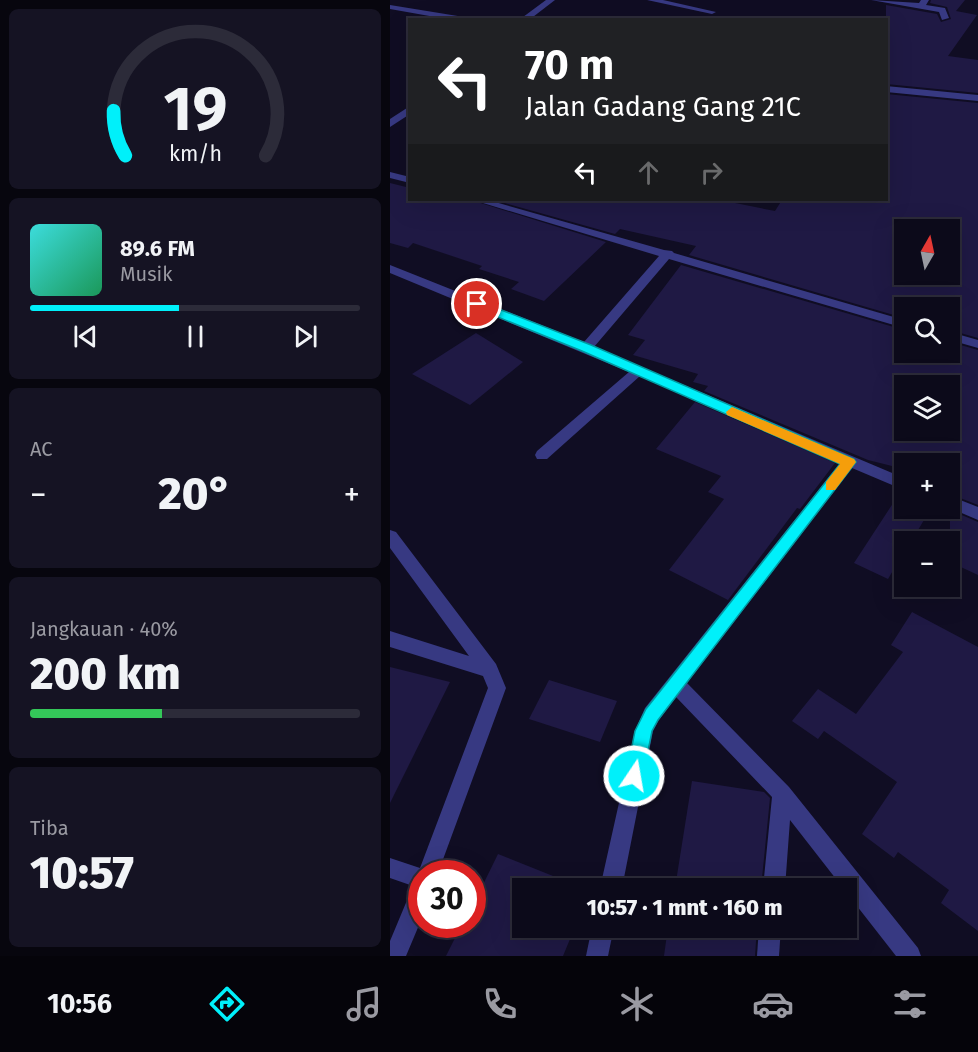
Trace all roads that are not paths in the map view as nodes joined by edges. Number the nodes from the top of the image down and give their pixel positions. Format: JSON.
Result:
{"nodes":[{"id":1,"x":551,"y":0,"type":"edge"},
{"id":2,"x":651,"y":0,"type":"edge"},
{"id":3,"x":875,"y":0,"type":"edge"},
{"id":4,"x":923,"y":3,"type":"edge"},
{"id":5,"x":390,"y":7,"type":"edge"},
{"id":6,"x":712,"y":12,"type":"dead end"},
{"id":7,"x":458,"y":18,"type":"edge"},
{"id":8,"x":526,"y":18,"type":"edge"},
{"id":9,"x":945,"y":18,"type":"dead end"},
{"id":10,"x":888,"y":89,"type":"edge"},
{"id":11,"x":978,"y":98,"type":"edge"},
{"id":12,"x":408,"y":110,"type":"edge"},
{"id":13,"x":390,"y":124,"type":"edge"},
{"id":14,"x":390,"y":175,"type":"edge"},
{"id":15,"x":408,"y":180,"type":"edge"},
{"id":16,"x":482,"y":201,"type":"edge"},
{"id":17,"x":668,"y":253,"type":"junction"},
{"id":18,"x":390,"y":269,"type":"edge"},
{"id":19,"x":894,"y":321,"type":"edge"},
{"id":20,"x":960,"y":339,"type":"edge"},
{"id":21,"x":978,"y":344,"type":"edge"},
{"id":22,"x":586,"y":348,"type":"junction"},
{"id":23,"x":638,"y":371,"type":"junction"},
{"id":24,"x":542,"y":455,"type":"dead end"},
{"id":25,"x":849,"y":462,"type":"junction"},
{"id":26,"x":894,"y":480,"type":"edge"},
{"id":27,"x":960,"y":506,"type":"edge"},
{"id":28,"x":978,"y":514,"type":"edge"},
{"id":29,"x":390,"y":536,"type":"edge"},
{"id":30,"x":390,"y":639,"type":"edge"},
{"id":31,"x":490,"y":670,"type":"junction"},
{"id":32,"x":676,"y":684,"type":"junction"},
{"id":33,"x":782,"y":794,"type":"junction"},
{"id":34,"x":433,"y":860,"type":"edge"},
{"id":35,"x":390,"y":868,"type":"edge"},
{"id":36,"x":408,"y":874,"type":"edge"},
{"id":37,"x":613,"y":878,"type":"edge"},
{"id":38,"x":775,"y":878,"type":"edge"},
{"id":39,"x":408,"y":925,"type":"edge"},
{"id":40,"x":601,"y":938,"type":"edge"},
{"id":41,"x":769,"y":938,"type":"edge"},
{"id":42,"x":395,"y":956,"type":"edge"},
{"id":43,"x":597,"y":956,"type":"edge"},
{"id":44,"x":768,"y":956,"type":"edge"},
{"id":45,"x":910,"y":956,"type":"edge"}],
"edges":[{"from":1,"to":8,"type":"street"},
{"from":2,"to":6,"type":"street"},
{"from":3,"to":4,"type":"street"},
{"from":4,"to":9,"type":"street"},
{"from":5,"to":7,"type":"street"},
{"from":10,"to":11,"type":"street"},
{"from":12,"to":13,"type":"street"},
{"from":14,"to":15,"type":"street"},
{"from":16,"to":17,"type":"street"},
{"from":17,"to":19,"type":"street"},
{"from":17,"to":22,"type":"street"},
{"from":18,"to":22,"type":"street"},
{"from":20,"to":21,"type":"street"},
{"from":22,"to":23,"type":"street"},
{"from":23,"to":24,"type":"street"},
{"from":23,"to":25,"type":"street"},
{"from":25,"to":26,"type":"street"},
{"from":25,"to":32,"type":"street"},
{"from":27,"to":28,"type":"street"},
{"from":29,"to":31,"type":"street"},
{"from":30,"to":31,"type":"street"},
{"from":31,"to":34,"type":"street"},
{"from":32,"to":33,"type":"street"},
{"from":32,"to":37,"type":"street"},
{"from":33,"to":38,"type":"street"},
{"from":33,"to":45,"type":"street"},
{"from":35,"to":36,"type":"street"},
{"from":39,"to":42,"type":"street"},
{"from":40,"to":43,"type":"street"},
{"from":41,"to":44,"type":"street"}]}
